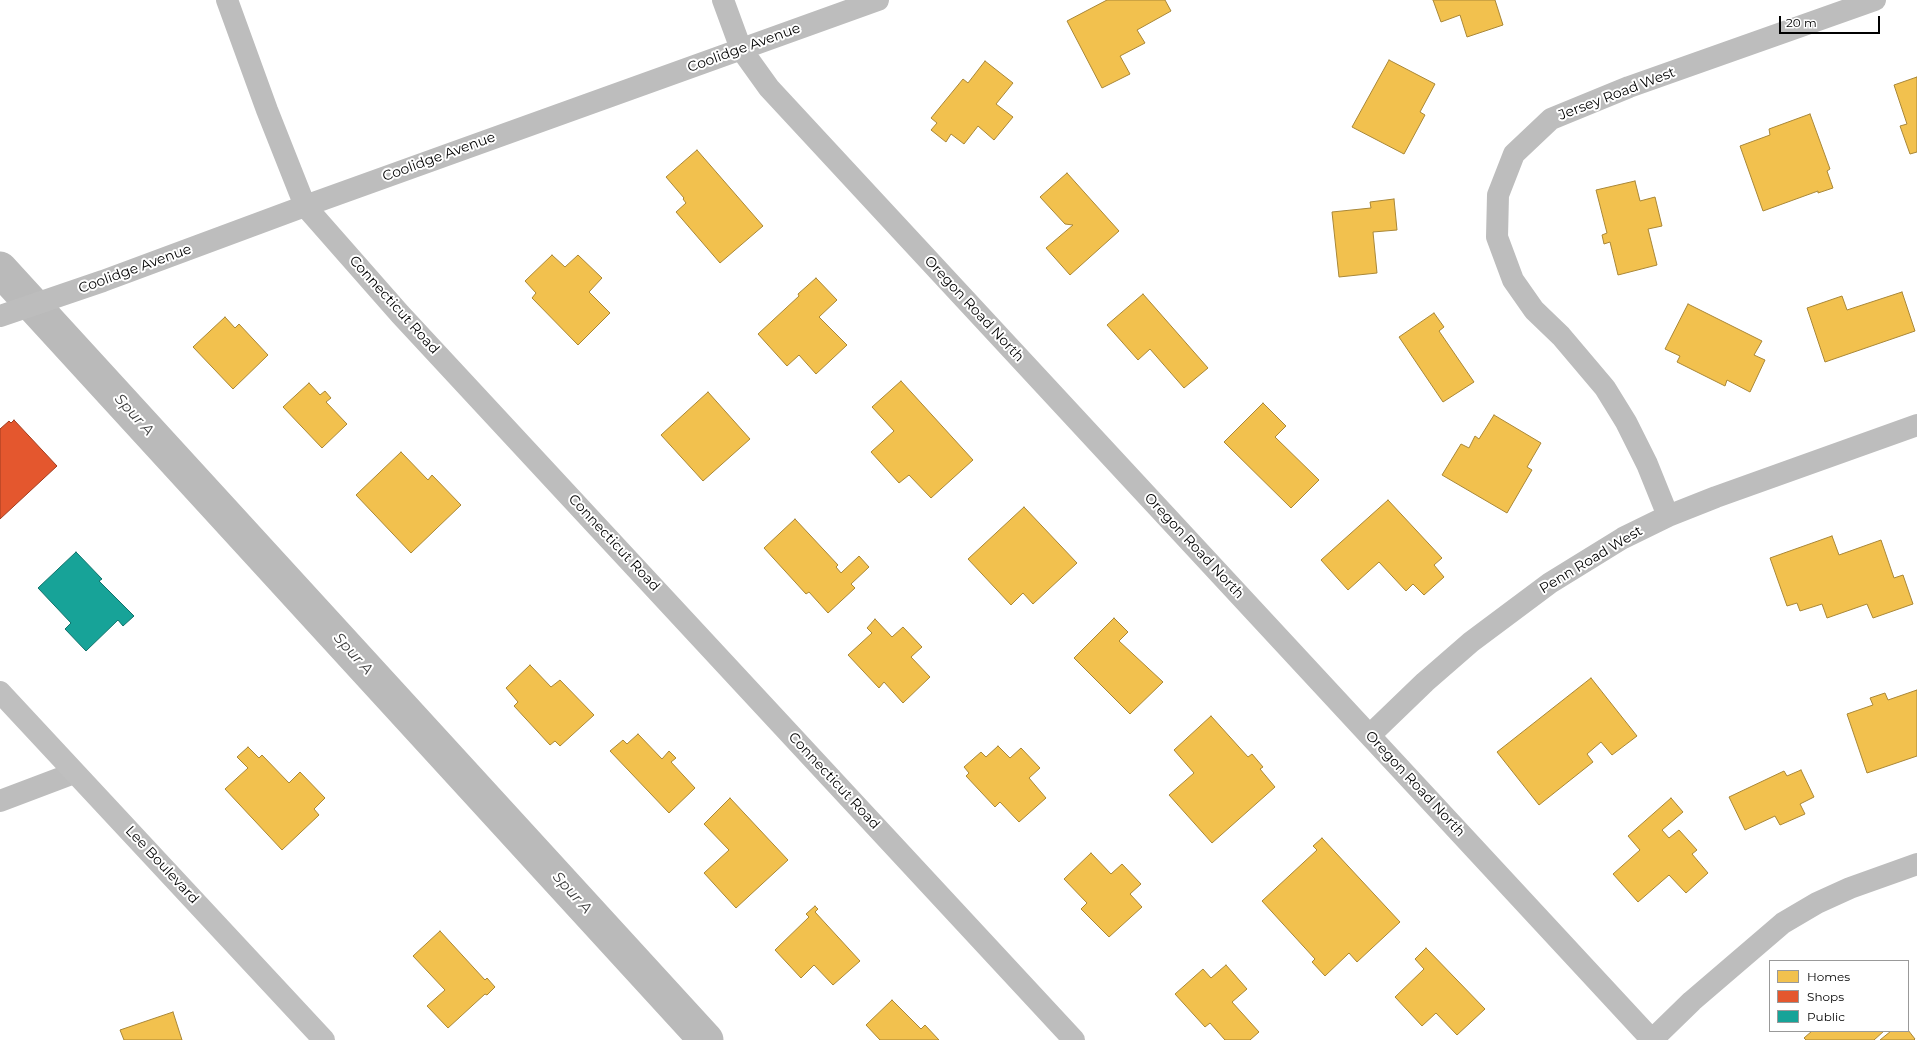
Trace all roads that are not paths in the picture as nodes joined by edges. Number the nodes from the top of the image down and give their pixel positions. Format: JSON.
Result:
{"nodes":[{"id":1,"x":227,"y":0,"type":"edge"},
{"id":2,"x":723,"y":0,"type":"edge"},
{"id":3,"x":878,"y":0,"type":"edge"},
{"id":4,"x":1875,"y":0,"type":"edge"},
{"id":5,"x":741,"y":49,"type":"junction"},
{"id":6,"x":305,"y":206,"type":"junction"},
{"id":7,"x":0,"y":316,"type":"edge"},
{"id":8,"x":1917,"y":425,"type":"edge"},
{"id":9,"x":1668,"y":516,"type":"junction"},
{"id":10,"x":0,"y":692,"type":"edge"},
{"id":11,"x":1370,"y":735,"type":"junction"},
{"id":12,"x":74,"y":773,"type":"junction"},
{"id":13,"x":0,"y":801,"type":"edge"},
{"id":14,"x":1917,"y":864,"type":"edge"},
{"id":15,"x":324,"y":1040,"type":"edge"},
{"id":16,"x":1074,"y":1040,"type":"edge"},
{"id":17,"x":1652,"y":1040,"type":"edge"}],
"edges":[{"from":1,"to":6,"type":"street","name":"Connecticut Road"},
{"from":2,"to":5,"type":"street","name":"Oregon Road North"},
{"from":3,"to":5,"type":"street","name":"Coolidge Avenue"},
{"from":4,"to":9,"type":"street","name":"Jersey Road West"},
{"from":5,"to":6,"type":"street","name":"Coolidge Avenue"},
{"from":5,"to":11,"type":"street","name":"Oregon Road North"},
{"from":6,"to":7,"type":"street","name":"Coolidge Avenue"},
{"from":6,"to":16,"type":"street","name":"Connecticut Road"},
{"from":8,"to":9,"type":"street","name":"Penn Road West"},
{"from":9,"to":11,"type":"street","name":"Penn Road West"},
{"from":10,"to":12,"type":"main road","name":"Lee Boulevard"},
{"from":11,"to":17,"type":"street","name":"Oregon Road North"},
{"from":12,"to":13,"type":"street"},
{"from":12,"to":15,"type":"main road","name":"Lee Boulevard"},
{"from":14,"to":17,"type":"street"}]}
